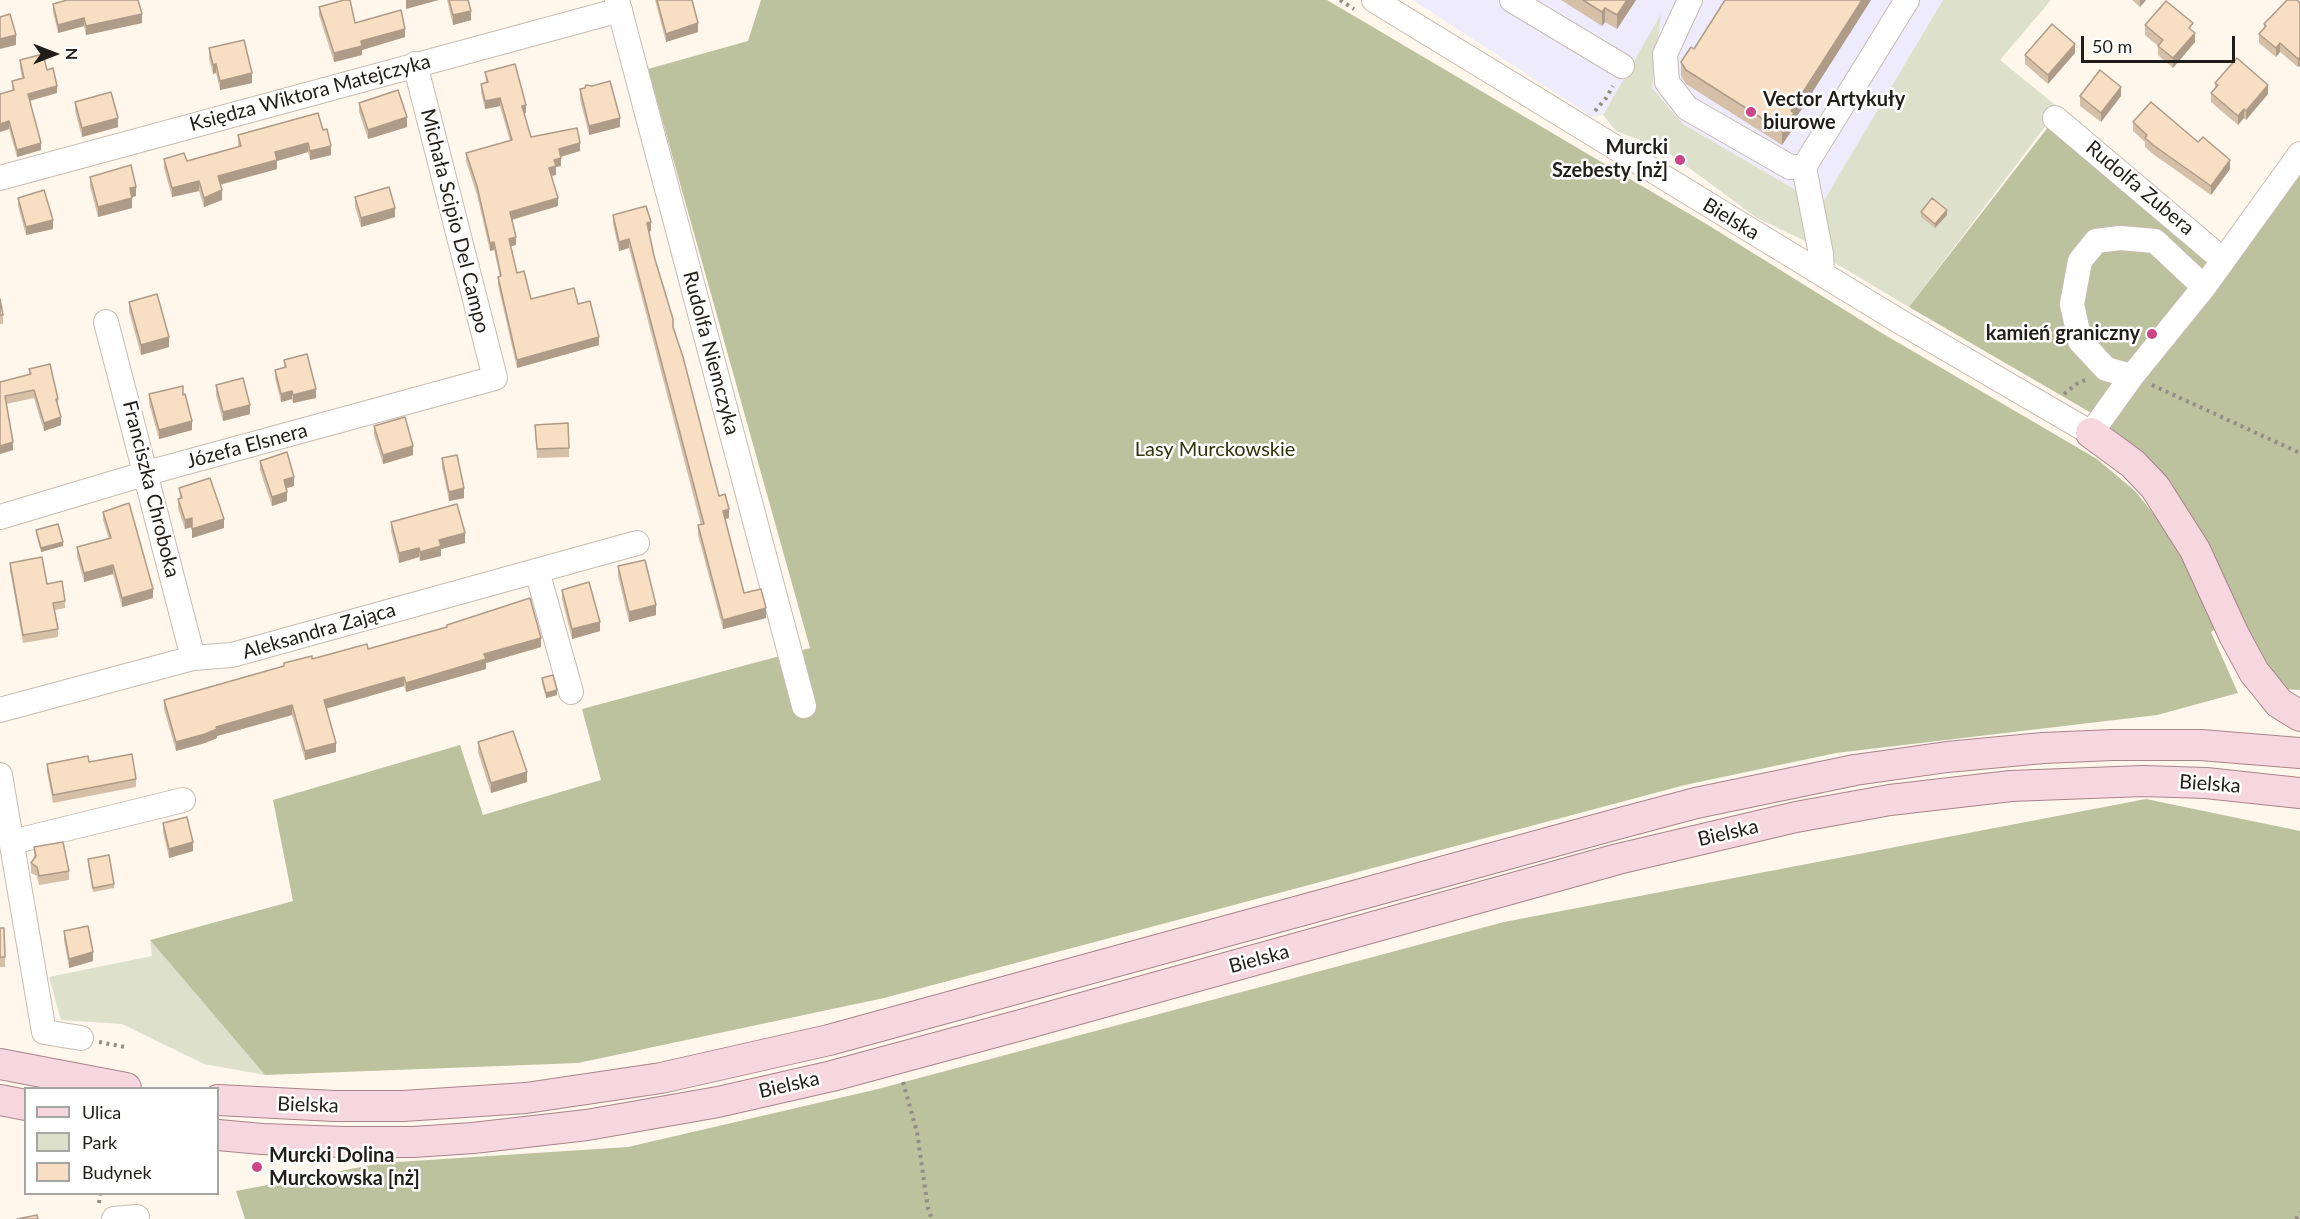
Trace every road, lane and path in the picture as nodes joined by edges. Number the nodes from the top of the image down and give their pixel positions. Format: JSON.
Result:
{"nodes":[{"id":1,"x":1374,"y":0,"type":"edge"},
{"id":2,"x":1512,"y":0,"type":"edge"},
{"id":3,"x":1690,"y":0,"type":"edge"},
{"id":4,"x":1907,"y":0,"type":"edge"},
{"id":5,"x":618,"y":5,"type":"edge"},
{"id":6,"x":415,"y":64,"type":"junction"},
{"id":7,"x":1622,"y":66,"type":"dead end"},
{"id":8,"x":1606,"y":98,"type":"dead end"},
{"id":9,"x":1591,"y":116,"type":"dead end"},
{"id":10,"x":2055,"y":118,"type":"dead end"},
{"id":11,"x":2300,"y":154,"type":"edge"},
{"id":12,"x":1804,"y":167,"type":"junction"},
{"id":13,"x":0,"y":178,"type":"edge"},
{"id":14,"x":2223,"y":260,"type":"junction"},
{"id":15,"x":1822,"y":273,"type":"junction"},
{"id":16,"x":2204,"y":287,"type":"junction"},
{"id":17,"x":106,"y":322,"type":"dead end"},
{"id":18,"x":2132,"y":376,"type":"junction"},
{"id":19,"x":495,"y":378,"type":"joint"},
{"id":20,"x":2091,"y":433,"type":"junction"},
{"id":21,"x":2300,"y":453,"type":"edge"},
{"id":22,"x":147,"y":473,"type":"junction"},
{"id":23,"x":0,"y":517,"type":"edge"},
{"id":24,"x":637,"y":543,"type":"dead end"},
{"id":25,"x":537,"y":571,"type":"junction"},
{"id":26,"x":194,"y":658,"type":"junction"},
{"id":27,"x":571,"y":692,"type":"dead end"},
{"id":28,"x":804,"y":706,"type":"dead end"},
{"id":29,"x":0,"y":710,"type":"edge"},
{"id":30,"x":2300,"y":716,"type":"edge"},
{"id":31,"x":2300,"y":753,"type":"edge"},
{"id":32,"x":0,"y":775,"type":"edge"},
{"id":33,"x":2300,"y":793,"type":"edge"},
{"id":34,"x":183,"y":800,"type":"dead end"},
{"id":35,"x":12,"y":842,"type":"junction"},
{"id":36,"x":81,"y":1038,"type":"dead end"},
{"id":37,"x":896,"y":1058,"type":"junction"},
{"id":38,"x":0,"y":1064,"type":"edge"},
{"id":39,"x":116,"y":1087,"type":"edge"},
{"id":40,"x":0,"y":1100,"type":"edge"},
{"id":41,"x":219,"y":1100,"type":"edge"},
{"id":42,"x":24,"y":1105,"type":"edge"},
{"id":43,"x":219,"y":1135,"type":"edge"},
{"id":44,"x":101,"y":1195,"type":"edge"},
{"id":45,"x":2300,"y":1212,"type":"edge"},
{"id":46,"x":116,"y":1213,"type":"edge"},
{"id":47,"x":932,"y":1219,"type":"edge"},
{"id":48,"x":2296,"y":1219,"type":"edge"}],
"edges":[{"from":1,"to":15,"type":"street","name":"Bielska"},
{"from":2,"to":7,"type":"street"},
{"from":3,"to":12,"type":"street"},
{"from":4,"to":12,"type":"street"},
{"from":5,"to":6,"type":"street","name":"Księdza Wiktora Matejczyka"},
{"from":5,"to":28,"type":"street","name":"Rudolfa Niemczyka"},
{"from":6,"to":13,"type":"street","name":"Księdza Wiktora Matejczyka"},
{"from":6,"to":19,"type":"street","name":"Michała Scipio Del Campo"},
{"from":8,"to":9,"type":"path"},
{"from":10,"to":14,"type":"street","name":"Rudolfa Zubera"},
{"from":11,"to":14,"type":"street"},
{"from":12,"to":15,"type":"street"},
{"from":14,"to":16,"type":"street"},
{"from":15,"to":20,"type":"street","name":"Bielska"},
{"from":16,"to":18,"type":"street"},
{"from":16,"to":18,"type":"street","name":"Rudolfa Zubera"},
{"from":17,"to":22,"type":"street","name":"Franciszka Chroboka"},
{"from":18,"to":20,"type":"street"},
{"from":18,"to":21,"type":"path"},
{"from":19,"to":22,"type":"street","name":"Józefa Elsnera"},
{"from":20,"to":30,"type":"main road"},
{"from":22,"to":23,"type":"street","name":"Józefa Elsnera"},
{"from":22,"to":26,"type":"street","name":"Franciszka Chroboka"},
{"from":24,"to":25,"type":"street","name":"Aleksandra Zająca"},
{"from":25,"to":26,"type":"street","name":"Aleksandra Zająca"},
{"from":25,"to":27,"type":"street"},
{"from":26,"to":29,"type":"street","name":"Aleksandra Zająca"},
{"from":31,"to":41,"type":"main road","name":"Bielska"},
{"from":32,"to":35,"type":"street"},
{"from":33,"to":37,"type":"main road","name":"Bielska"},
{"from":34,"to":35,"type":"street"},
{"from":35,"to":36,"type":"street"},
{"from":37,"to":43,"type":"main road","name":"Bielska"},
{"from":37,"to":47,"type":"path"},
{"from":38,"to":39,"type":"main road"},
{"from":40,"to":42,"type":"main road"},
{"from":44,"to":46,"type":"path"},
{"from":45,"to":48,"type":"path"}]}
